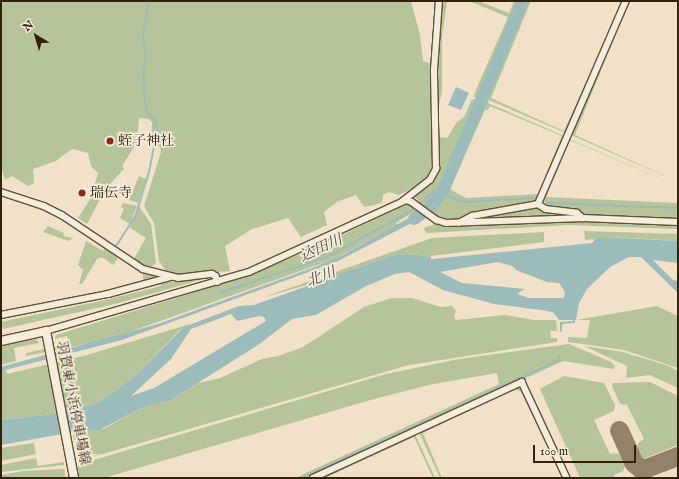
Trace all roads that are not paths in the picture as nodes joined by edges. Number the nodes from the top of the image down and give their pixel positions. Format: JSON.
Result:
{"nodes":[{"id":1,"x":439,"y":1,"type":"edge"},
{"id":2,"x":626,"y":1,"type":"edge"},
{"id":3,"x":1,"y":192,"type":"edge"},
{"id":4,"x":402,"y":201,"type":"junction"},
{"id":5,"x":538,"y":204,"type":"junction"},
{"id":6,"x":583,"y":218,"type":"junction"},
{"id":7,"x":678,"y":222,"type":"edge"},
{"id":8,"x":459,"y":223,"type":"junction"},
{"id":9,"x":171,"y":277,"type":"junction"},
{"id":10,"x":218,"y":282,"type":"junction"},
{"id":11,"x":1,"y":315,"type":"edge"},
{"id":12,"x":46,"y":331,"type":"junction"},
{"id":13,"x":1,"y":341,"type":"edge"},
{"id":14,"x":74,"y":478,"type":"edge"},
{"id":15,"x":313,"y":478,"type":"edge"},
{"id":16,"x":567,"y":478,"type":"edge"}],
"edges":[{"from":1,"to":4,"type":"street"},
{"from":2,"to":5,"type":"street"},
{"from":3,"to":9,"type":"street"},
{"from":4,"to":8,"type":"street"},
{"from":4,"to":10,"type":"street"},
{"from":5,"to":6,"type":"street"},
{"from":5,"to":8,"type":"street"},
{"from":6,"to":7,"type":"street"},
{"from":6,"to":8,"type":"street"},
{"from":9,"to":10,"type":"street"},
{"from":9,"to":11,"type":"street"},
{"from":10,"to":12,"type":"street"},
{"from":12,"to":13,"type":"main road","name":"羽賀東小浜停車場線"},
{"from":12,"to":14,"type":"main road","name":"羽賀東小浜停車場線"},
{"from":15,"to":16,"type":"street"}]}
